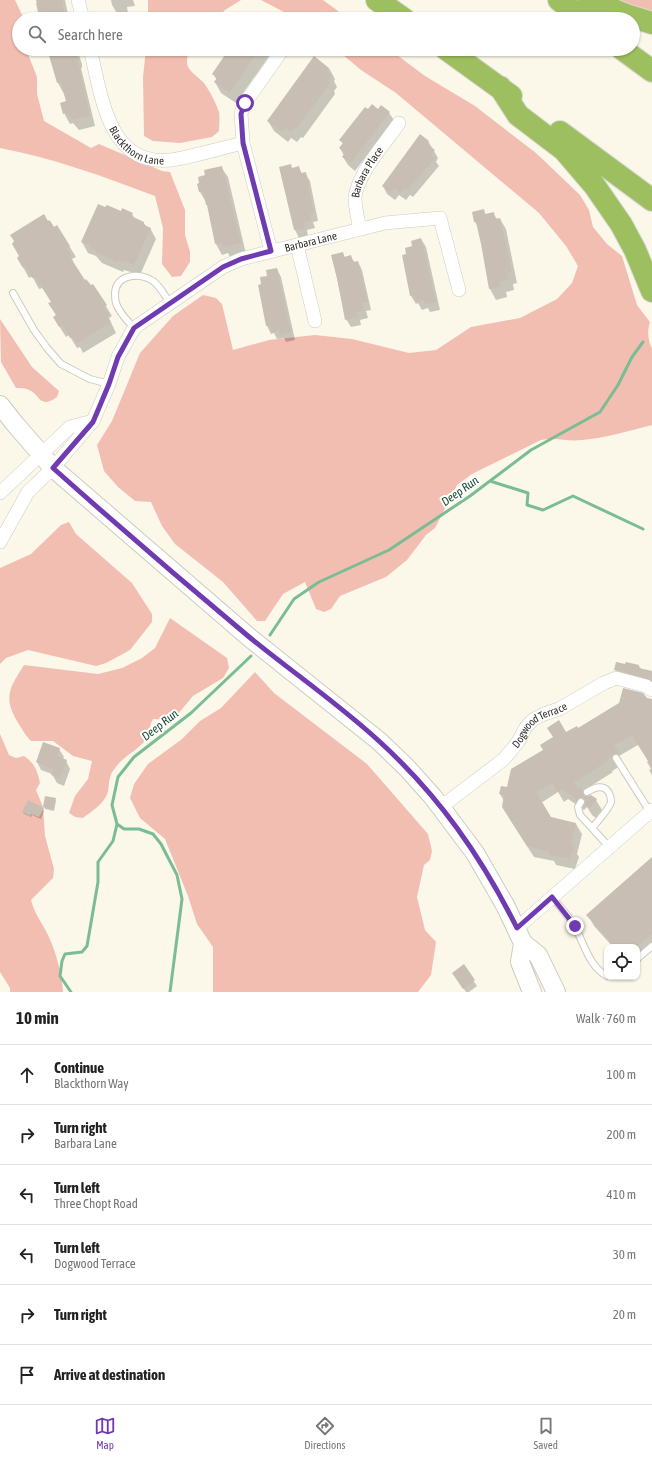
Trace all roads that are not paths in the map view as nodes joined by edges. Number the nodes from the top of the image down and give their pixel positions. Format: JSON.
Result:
{"nodes":[{"id":1,"x":78,"y":0,"type":"edge"},
{"id":2,"x":377,"y":0,"type":"edge"},
{"id":3,"x":559,"y":0,"type":"edge"},
{"id":4,"x":588,"y":0,"type":"edge"},
{"id":5,"x":81,"y":12,"type":"edge"},
{"id":6,"x":394,"y":12,"type":"edge"},
{"id":7,"x":574,"y":12,"type":"edge"},
{"id":8,"x":618,"y":12,"type":"edge"},
{"id":9,"x":640,"y":19,"type":"edge"},
{"id":10,"x":652,"y":23,"type":"edge"},
{"id":11,"x":92,"y":56,"type":"edge"},
{"id":12,"x":278,"y":56,"type":"edge"},
{"id":13,"x":456,"y":56,"type":"edge"},
{"id":14,"x":632,"y":56,"type":"edge"},
{"id":15,"x":652,"y":71,"type":"edge"},
{"id":16,"x":500,"y":87,"type":"junction"},
{"id":17,"x":399,"y":123,"type":"dead end"},
{"id":18,"x":243,"y":143,"type":"junction"},
{"id":19,"x":652,"y":200,"type":"edge"},
{"id":20,"x":360,"y":229,"type":"junction"},
{"id":21,"x":296,"y":245,"type":"junction"},
{"id":22,"x":271,"y":251,"type":"junction"},
{"id":23,"x":459,"y":290,"type":"dead end"},
{"id":24,"x":652,"y":291,"type":"edge"},
{"id":25,"x":13,"y":293,"type":"dead end"},
{"id":26,"x":170,"y":303,"type":"junction"},
{"id":27,"x":315,"y":321,"type":"dead end"},
{"id":28,"x":134,"y":328,"type":"junction"},
{"id":29,"x":109,"y":384,"type":"junction"},
{"id":30,"x":0,"y":405,"type":"edge"},
{"id":31,"x":47,"y":461,"type":"junction"},
{"id":32,"x":0,"y":494,"type":"edge"},
{"id":33,"x":0,"y":542,"type":"edge"},
{"id":34,"x":652,"y":690,"type":"edge"},
{"id":35,"x":616,"y":758,"type":"dead end"},
{"id":36,"x":587,"y":792,"type":"dead end"},
{"id":37,"x":581,"y":802,"type":"dead end"},
{"id":38,"x":441,"y":807,"type":"junction"},
{"id":39,"x":651,"y":811,"type":"edge"},
{"id":40,"x":592,"y":828,"type":"junction"},
{"id":41,"x":610,"y":848,"type":"junction"},
{"id":42,"x":552,"y":897,"type":"junction"},
{"id":43,"x":520,"y":935,"type":"junction"},
{"id":44,"x":652,"y":946,"type":"edge"},
{"id":45,"x":640,"y":956,"type":"edge"},
{"id":46,"x":604,"y":973,"type":"edge"},
{"id":47,"x":528,"y":991,"type":"edge"},
{"id":48,"x":556,"y":992,"type":"edge"}],
"edges":[{"from":1,"to":5,"type":"street"},
{"from":2,"to":6,"type":"highway"},
{"from":3,"to":7,"type":"highway"},
{"from":4,"to":8,"type":"highway"},
{"from":9,"to":10,"type":"highway"},
{"from":11,"to":18,"type":"street","name":"Blackthorn Lane"},
{"from":12,"to":18,"type":"street"},
{"from":13,"to":16,"type":"highway"},
{"from":14,"to":15,"type":"highway"},
{"from":16,"to":19,"type":"highway"},
{"from":16,"to":24,"type":"highway"},
{"from":17,"to":20,"type":"street","name":"Barbara Place"},
{"from":18,"to":22,"type":"street"},
{"from":20,"to":21,"type":"street","name":"Barbara Lane"},
{"from":20,"to":23,"type":"street","name":"Barbara Lane"},
{"from":21,"to":22,"type":"street","name":"Barbara Lane"},
{"from":21,"to":27,"type":"street"},
{"from":22,"to":26,"type":"street","name":"Barbara Lane"},
{"from":25,"to":29,"type":"lane"},
{"from":26,"to":28,"type":"street","name":"Barbara Lane"},
{"from":26,"to":28,"type":"lane"},
{"from":28,"to":29,"type":"street","name":"Barbara Lane"},
{"from":29,"to":31,"type":"street","name":"Barbara Lane"},
{"from":30,"to":31,"type":"main road"},
{"from":31,"to":32,"type":"street"},
{"from":31,"to":33,"type":"street"},
{"from":31,"to":38,"type":"main road"},
{"from":34,"to":38,"type":"street","name":"Dogwood Terrace"},
{"from":35,"to":39,"type":"lane"},
{"from":36,"to":40,"type":"lane"},
{"from":37,"to":40,"type":"lane"},
{"from":38,"to":43,"type":"main road"},
{"from":39,"to":41,"type":"street"},
{"from":40,"to":41,"type":"lane"},
{"from":41,"to":42,"type":"street"},
{"from":42,"to":43,"type":"street"},
{"from":42,"to":46,"type":"lane"},
{"from":43,"to":47,"type":"main road"},
{"from":43,"to":48,"type":"main road"},
{"from":44,"to":45,"type":"lane"}]}
